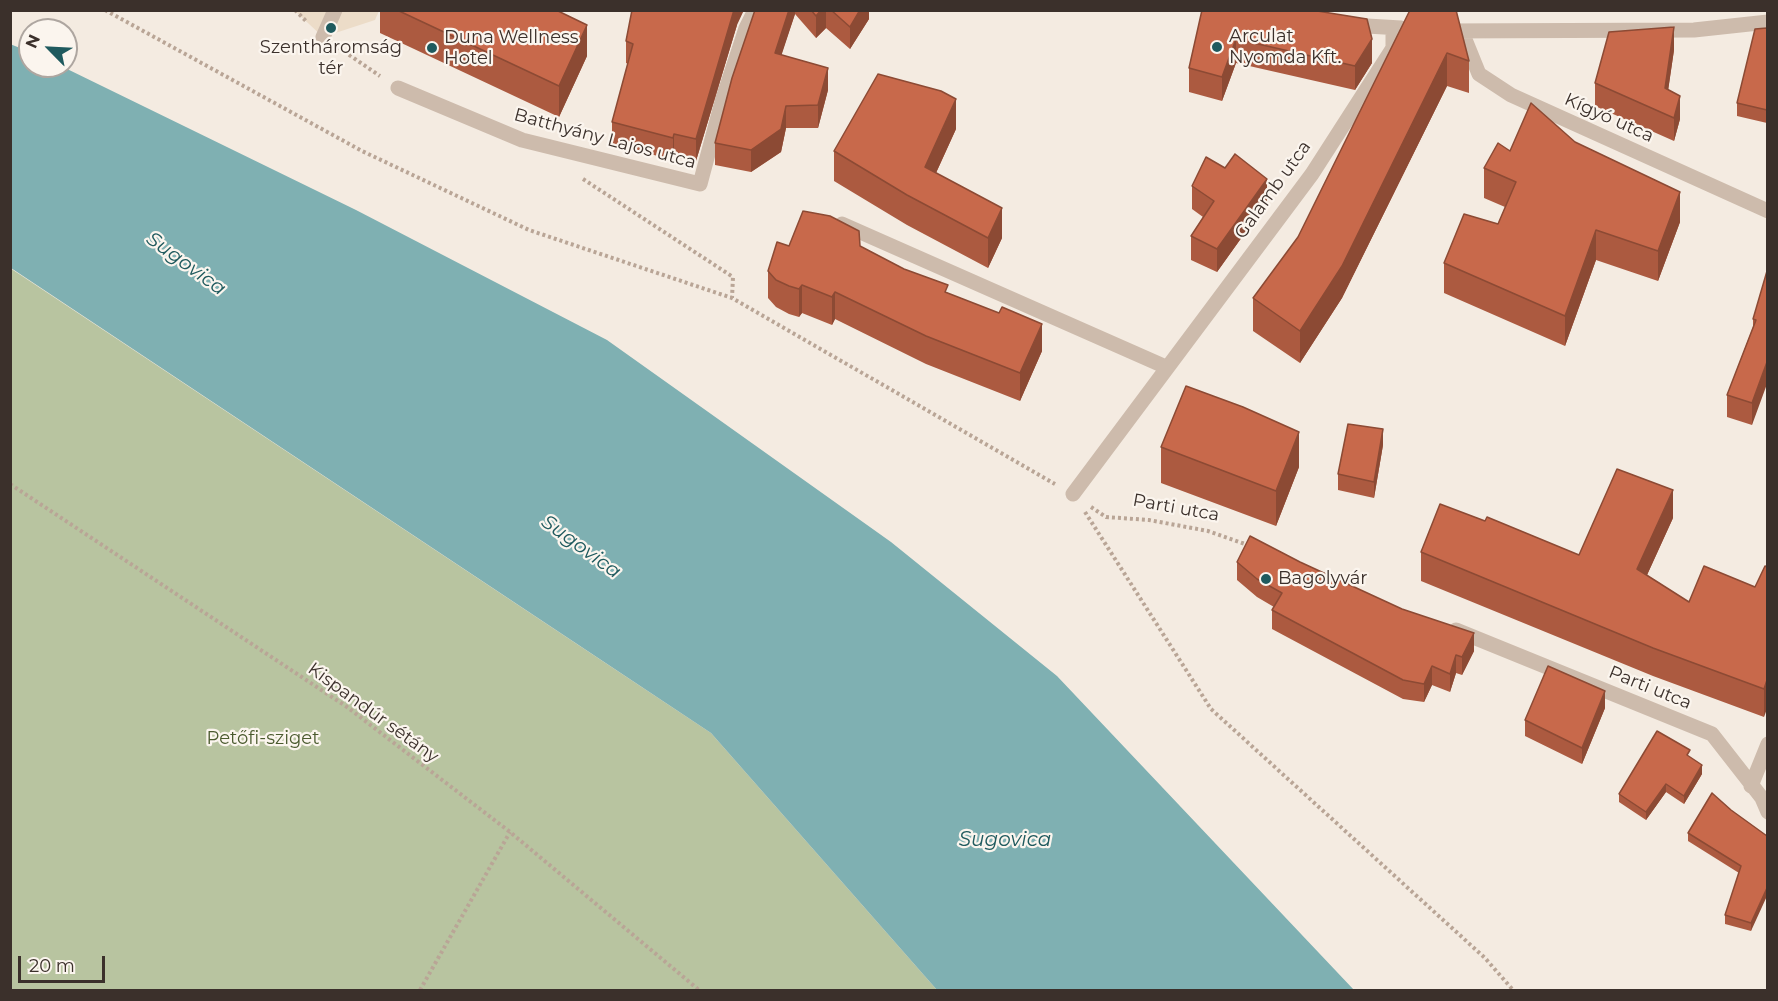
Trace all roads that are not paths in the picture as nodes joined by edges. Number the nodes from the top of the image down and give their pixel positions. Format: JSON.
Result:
{"nodes":[{"id":1,"x":334,"y":10,"type":"edge"},
{"id":2,"x":755,"y":10,"type":"edge"},
{"id":3,"x":1447,"y":10,"type":"edge"},
{"id":4,"x":1332,"y":22,"type":"edge"},
{"id":5,"x":1767,"y":22,"type":"edge"},
{"id":6,"x":1394,"y":28,"type":"junction"},
{"id":7,"x":1446,"y":31,"type":"junction"},
{"id":8,"x":1462,"y":32,"type":"junction"},
{"id":9,"x":323,"y":37,"type":"road end"},
{"id":10,"x":398,"y":88,"type":"road end"},
{"id":11,"x":1767,"y":211,"type":"edge"},
{"id":12,"x":836,"y":221,"type":"edge"},
{"id":13,"x":1166,"y":366,"type":"junction"},
{"id":14,"x":1073,"y":494,"type":"road end"},
{"id":15,"x":1440,"y":624,"type":"edge"},
{"id":16,"x":1767,"y":744,"type":"edge"},
{"id":17,"x":1751,"y":786,"type":"junction"},
{"id":18,"x":1767,"y":812,"type":"edge"}],
"edges":[{"from":1,"to":9,"type":"street"},
{"from":2,"to":10,"type":"street","name":"Batthyány Lajos utca"},
{"from":3,"to":7,"type":"street"},
{"from":4,"to":6,"type":"street"},
{"from":5,"to":8,"type":"street"},
{"from":6,"to":7,"type":"street"},
{"from":6,"to":13,"type":"street","name":"Galamb utca"},
{"from":7,"to":8,"type":"street"},
{"from":8,"to":11,"type":"street","name":"Kígyó utca"},
{"from":12,"to":13,"type":"street"},
{"from":13,"to":14,"type":"street","name":"Galamb utca"},
{"from":15,"to":17,"type":"street","name":"Parti utca"},
{"from":16,"to":17,"type":"street"},
{"from":17,"to":18,"type":"street","name":"Parti utca"}]}
